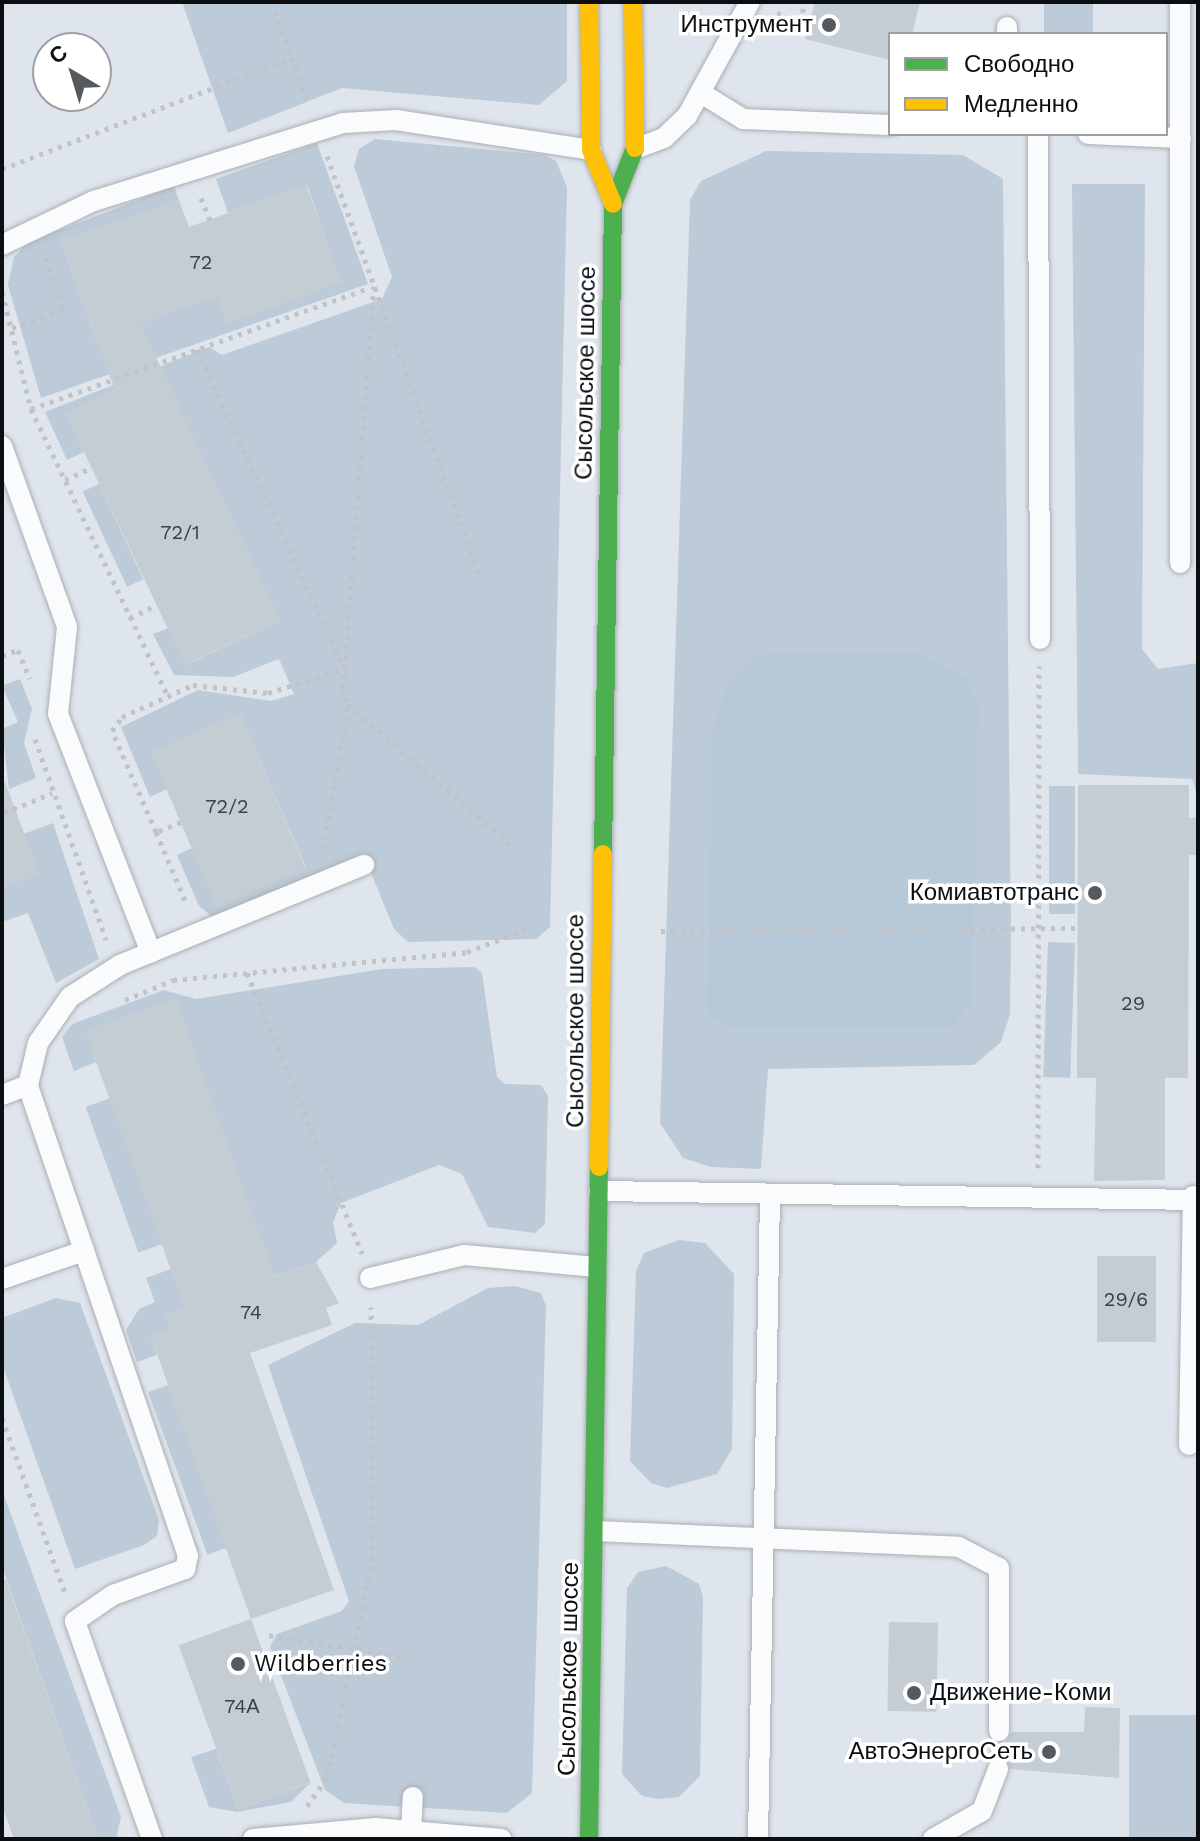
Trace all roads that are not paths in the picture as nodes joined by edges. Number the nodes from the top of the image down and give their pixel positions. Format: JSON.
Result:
{"nodes":[{"id":1,"x":589,"y":2,"type":"edge"},
{"id":2,"x":633,"y":2,"type":"edge"},
{"id":3,"x":750,"y":2,"type":"edge"},
{"id":4,"x":1180,"y":2,"type":"edge"},
{"id":5,"x":701,"y":93,"type":"junction"},
{"id":6,"x":888,"y":125,"type":"edge"},
{"id":7,"x":1038,"y":136,"type":"edge"},
{"id":8,"x":1134,"y":136,"type":"edge"},
{"id":9,"x":1181,"y":138,"type":"junction"},
{"id":10,"x":635,"y":149,"type":"junction"},
{"id":11,"x":591,"y":150,"type":"junction"},
{"id":12,"x":613,"y":204,"type":"junction"},
{"id":13,"x":2,"y":245,"type":"edge"},
{"id":14,"x":2,"y":446,"type":"edge"},
{"id":15,"x":1180,"y":563,"type":"dead end"},
{"id":16,"x":1040,"y":639,"type":"road end"},
{"id":17,"x":364,"y":865,"type":"dead end"},
{"id":18,"x":151,"y":952,"type":"junction"},
{"id":19,"x":28,"y":1085,"type":"junction"},
{"id":20,"x":2,"y":1095,"type":"edge"},
{"id":21,"x":599,"y":1191,"type":"junction"},
{"id":22,"x":770,"y":1198,"type":"junction"},
{"id":23,"x":1196,"y":1198,"type":"edge"},
{"id":24,"x":84,"y":1251,"type":"junction"},
{"id":25,"x":596,"y":1267,"type":"junction"},
{"id":26,"x":371,"y":1278,"type":"road end"},
{"id":27,"x":2,"y":1279,"type":"edge"},
{"id":28,"x":1189,"y":1445,"type":"dead end"},
{"id":29,"x":596,"y":1531,"type":"junction"},
{"id":30,"x":760,"y":1536,"type":"junction"},
{"id":31,"x":999,"y":1731,"type":"dead end"},
{"id":32,"x":998,"y":1769,"type":"dead end"},
{"id":33,"x":413,"y":1797,"type":"dead end"},
{"id":34,"x":411,"y":1831,"type":"junction"},
{"id":35,"x":152,"y":1839,"type":"edge"},
{"id":36,"x":253,"y":1839,"type":"edge"},
{"id":37,"x":502,"y":1839,"type":"edge"},
{"id":38,"x":589,"y":1839,"type":"edge"},
{"id":39,"x":758,"y":1839,"type":"edge"},
{"id":40,"x":933,"y":1839,"type":"edge"}],
"edges":[{"from":1,"to":11,"type":"main road","name":"Сысольское шоссе"},
{"from":2,"to":10,"type":"main road","name":"Сысольское шоссе"},
{"from":3,"to":5,"type":"lane"},
{"from":4,"to":9,"type":"lane"},
{"from":5,"to":6,"type":"lane"},
{"from":5,"to":10,"type":"lane"},
{"from":7,"to":16,"type":"lane"},
{"from":8,"to":9,"type":"lane"},
{"from":9,"to":15,"type":"lane"},
{"from":10,"to":12,"type":"main road","name":"Сысольское шоссе"},
{"from":11,"to":12,"type":"main road","name":"Сысольское шоссе"},
{"from":11,"to":13,"type":"lane"},
{"from":12,"to":21,"type":"main road","name":"Сысольское шоссе"},
{"from":14,"to":18,"type":"lane"},
{"from":17,"to":18,"type":"lane"},
{"from":18,"to":19,"type":"lane"},
{"from":19,"to":20,"type":"lane"},
{"from":19,"to":24,"type":"lane"},
{"from":21,"to":22,"type":"lane"},
{"from":21,"to":25,"type":"main road","name":"Сысольское шоссе"},
{"from":22,"to":23,"type":"lane"},
{"from":22,"to":30,"type":"lane"},
{"from":23,"to":28,"type":"lane"},
{"from":24,"to":27,"type":"lane"},
{"from":24,"to":35,"type":"lane"},
{"from":25,"to":26,"type":"lane"},
{"from":25,"to":29,"type":"main road","name":"Сысольское шоссе"},
{"from":29,"to":30,"type":"lane"},
{"from":29,"to":38,"type":"main road","name":"Сысольское шоссе"},
{"from":30,"to":31,"type":"lane"},
{"from":30,"to":39,"type":"lane"},
{"from":32,"to":40,"type":"lane"},
{"from":33,"to":34,"type":"lane"},
{"from":34,"to":36,"type":"lane"},
{"from":34,"to":37,"type":"lane"}]}
